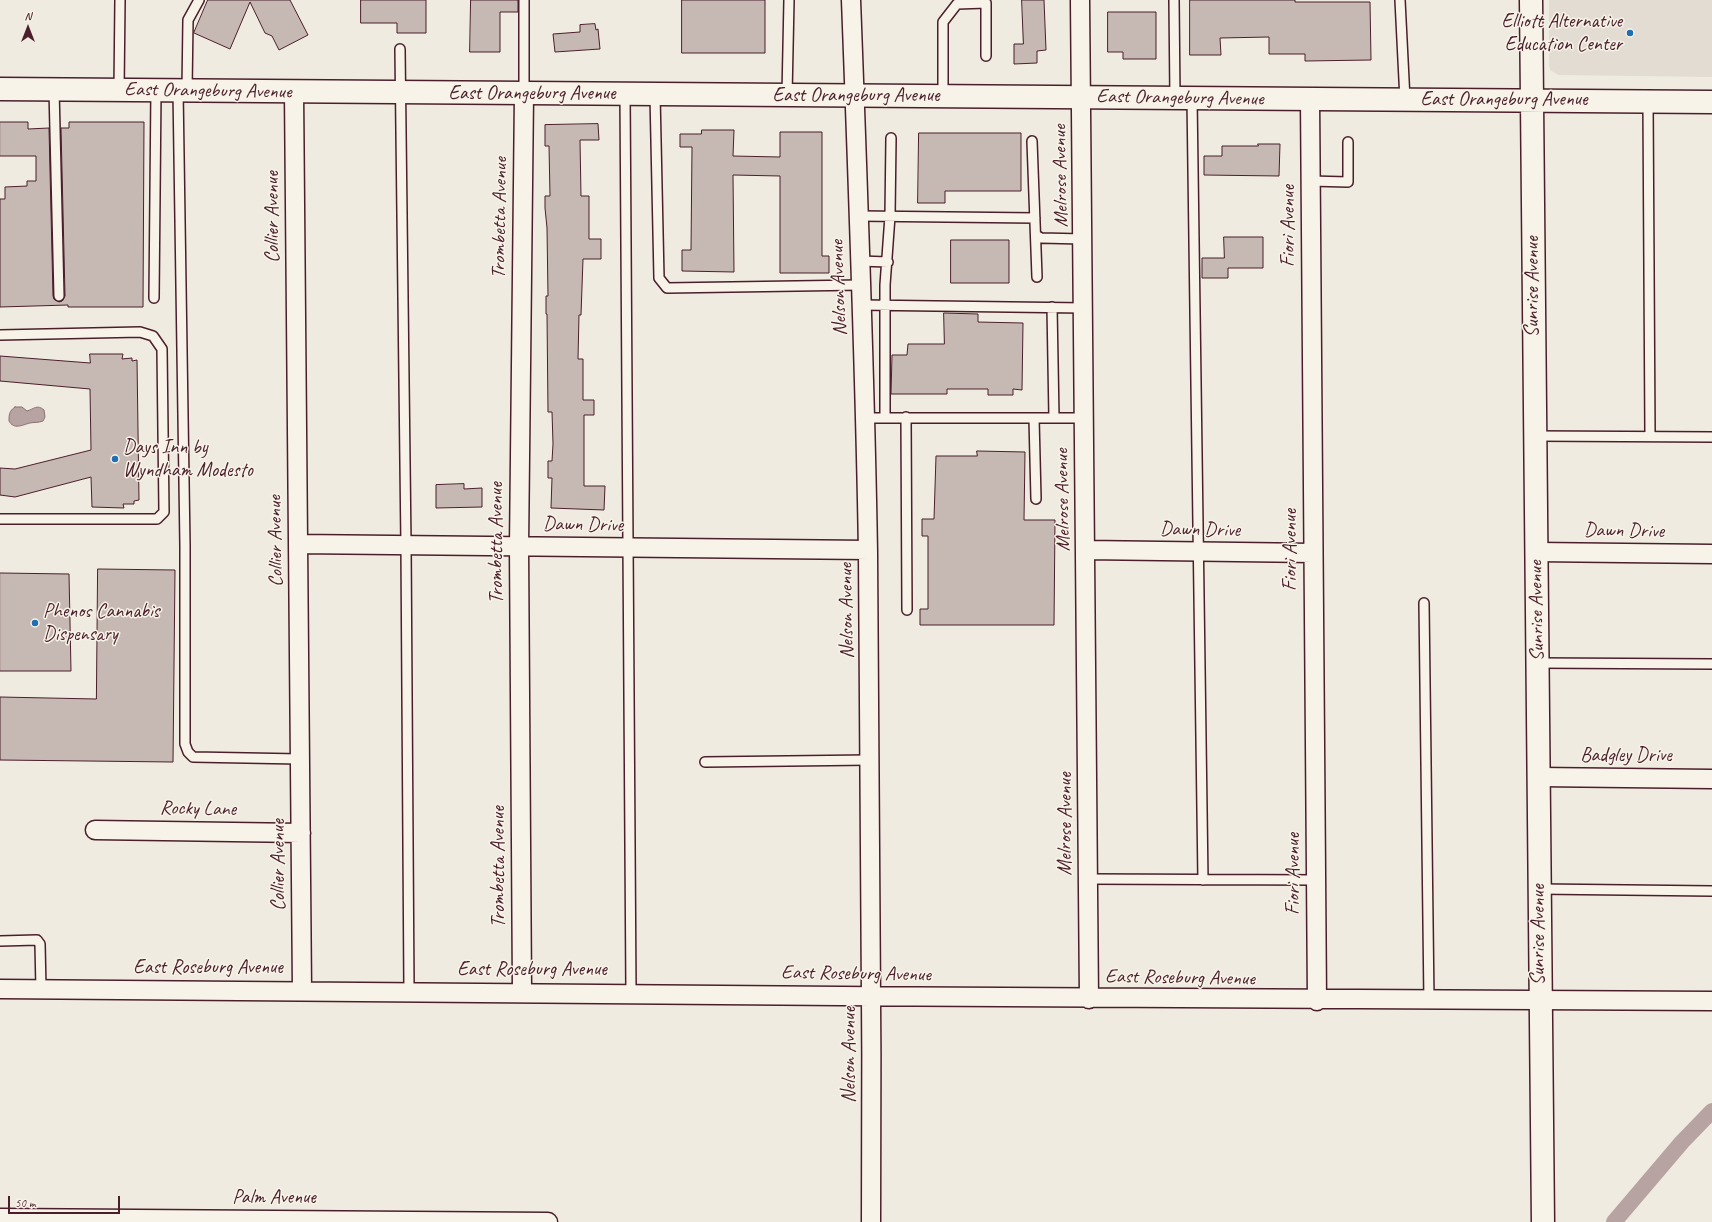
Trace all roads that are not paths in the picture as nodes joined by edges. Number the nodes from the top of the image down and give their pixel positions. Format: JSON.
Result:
{"nodes":[{"id":1,"x":120,"y":0,"type":"edge"},
{"id":2,"x":199,"y":0,"type":"edge"},
{"id":3,"x":524,"y":0,"type":"edge"},
{"id":4,"x":788,"y":0,"type":"edge"},
{"id":5,"x":851,"y":0,"type":"edge"},
{"id":6,"x":1080,"y":0,"type":"edge"},
{"id":7,"x":1174,"y":0,"type":"edge"},
{"id":8,"x":1400,"y":0,"type":"edge"},
{"id":9,"x":1531,"y":0,"type":"edge"},
{"id":10,"x":400,"y":49,"type":"dead end"},
{"id":11,"x":986,"y":56,"type":"dead end"},
{"id":12,"x":0,"y":88,"type":"edge"},
{"id":13,"x":54,"y":89,"type":"junction"},
{"id":14,"x":119,"y":90,"type":"junction"},
{"id":15,"x":156,"y":90,"type":"junction"},
{"id":16,"x":183,"y":90,"type":"junction"},
{"id":17,"x":294,"y":92,"type":"junction"},
{"id":18,"x":401,"y":93,"type":"junction"},
{"id":19,"x":524,"y":94,"type":"junction"},
{"id":20,"x":625,"y":94,"type":"junction"},
{"id":21,"x":655,"y":95,"type":"junction"},
{"id":22,"x":787,"y":95,"type":"junction"},
{"id":23,"x":856,"y":96,"type":"junction"},
{"id":24,"x":943,"y":96,"type":"junction"},
{"id":25,"x":1082,"y":97,"type":"junction"},
{"id":26,"x":1184,"y":98,"type":"junction"},
{"id":27,"x":1310,"y":99,"type":"junction"},
{"id":28,"x":1405,"y":100,"type":"junction"},
{"id":29,"x":1532,"y":100,"type":"junction"},
{"id":30,"x":1648,"y":102,"type":"junction"},
{"id":31,"x":1712,"y":102,"type":"edge"},
{"id":32,"x":891,"y":138,"type":"dead end"},
{"id":33,"x":1032,"y":141,"type":"dead end"},
{"id":34,"x":1348,"y":142,"type":"dead end"},
{"id":35,"x":1310,"y":181,"type":"junction"},
{"id":36,"x":859,"y":216,"type":"junction"},
{"id":37,"x":890,"y":216,"type":"junction"},
{"id":38,"x":1035,"y":218,"type":"junction"},
{"id":39,"x":1036,"y":235,"type":"junction"},
{"id":40,"x":1083,"y":239,"type":"junction"},
{"id":41,"x":860,"y":261,"type":"junction"},
{"id":42,"x":888,"y":262,"type":"junction"},
{"id":43,"x":1037,"y":277,"type":"dead end"},
{"id":44,"x":861,"y":285,"type":"junction"},
{"id":45,"x":59,"y":296,"type":"dead end"},
{"id":46,"x":154,"y":298,"type":"dead end"},
{"id":47,"x":861,"y":304,"type":"junction"},
{"id":48,"x":886,"y":305,"type":"junction"},
{"id":49,"x":1052,"y":307,"type":"junction"},
{"id":50,"x":1084,"y":308,"type":"junction"},
{"id":51,"x":0,"y":335,"type":"edge"},
{"id":52,"x":885,"y":417,"type":"junction"},
{"id":53,"x":906,"y":417,"type":"junction"},
{"id":54,"x":864,"y":418,"type":"junction"},
{"id":55,"x":1034,"y":418,"type":"junction"},
{"id":56,"x":1054,"y":418,"type":"junction"},
{"id":57,"x":1085,"y":418,"type":"junction"},
{"id":58,"x":1535,"y":436,"type":"junction"},
{"id":59,"x":1650,"y":436,"type":"junction"},
{"id":60,"x":1712,"y":437,"type":"edge"},
{"id":61,"x":1036,"y":499,"type":"dead end"},
{"id":62,"x":0,"y":519,"type":"edge"},
{"id":63,"x":298,"y":544,"type":"junction"},
{"id":64,"x":406,"y":545,"type":"junction"},
{"id":65,"x":519,"y":547,"type":"junction"},
{"id":66,"x":628,"y":548,"type":"junction"},
{"id":67,"x":868,"y":550,"type":"junction"},
{"id":68,"x":1086,"y":550,"type":"junction"},
{"id":69,"x":1197,"y":552,"type":"junction"},
{"id":70,"x":1536,"y":552,"type":"junction"},
{"id":71,"x":1313,"y":553,"type":"junction"},
{"id":72,"x":1712,"y":554,"type":"edge"},
{"id":73,"x":1424,"y":603,"type":"dead end"},
{"id":74,"x":907,"y":610,"type":"dead end"},
{"id":75,"x":1537,"y":663,"type":"junction"},
{"id":76,"x":1712,"y":664,"type":"edge"},
{"id":77,"x":300,"y":759,"type":"junction"},
{"id":78,"x":870,"y":760,"type":"junction"},
{"id":79,"x":706,"y":762,"type":"dead end"},
{"id":80,"x":1539,"y":777,"type":"junction"},
{"id":81,"x":1712,"y":779,"type":"edge"},
{"id":82,"x":95,"y":830,"type":"dead end"},
{"id":83,"x":301,"y":833,"type":"junction"},
{"id":84,"x":1088,"y":879,"type":"junction"},
{"id":85,"x":1203,"y":880,"type":"junction"},
{"id":86,"x":1316,"y":880,"type":"junction"},
{"id":87,"x":1539,"y":888,"type":"junction"},
{"id":88,"x":1712,"y":890,"type":"edge"},
{"id":89,"x":0,"y":941,"type":"edge"},
{"id":90,"x":0,"y":989,"type":"edge"},
{"id":91,"x":41,"y":989,"type":"junction"},
{"id":92,"x":302,"y":990,"type":"junction"},
{"id":93,"x":409,"y":991,"type":"junction"},
{"id":94,"x":522,"y":992,"type":"junction"},
{"id":95,"x":631,"y":993,"type":"junction"},
{"id":96,"x":872,"y":996,"type":"junction"},
{"id":97,"x":1090,"y":999,"type":"junction"},
{"id":98,"x":1317,"y":1001,"type":"junction"},
{"id":99,"x":1540,"y":1001,"type":"junction"},
{"id":100,"x":1712,"y":1001,"type":"edge"},
{"id":101,"x":1429,"y":1002,"type":"junction"},
{"id":102,"x":0,"y":1218,"type":"edge"},
{"id":103,"x":279,"y":1221,"type":"edge"},
{"id":104,"x":548,"y":1222,"type":"edge"},
{"id":105,"x":871,"y":1222,"type":"edge"},
{"id":106,"x":1543,"y":1222,"type":"edge"}],
"edges":[{"from":1,"to":14,"type":"lane"},
{"from":2,"to":16,"type":"lane"},
{"from":3,"to":19,"type":"lane"},
{"from":4,"to":22,"type":"lane"},
{"from":5,"to":23,"type":"street","name":"Nelson Avenue"},
{"from":6,"to":25,"type":"street","name":"Melrose Avenue"},
{"from":7,"to":26,"type":"lane"},
{"from":8,"to":28,"type":"lane"},
{"from":9,"to":29,"type":"street","name":"Sunrise Avenue"},
{"from":10,"to":18,"type":"lane"},
{"from":11,"to":24,"type":"lane"},
{"from":12,"to":13,"type":"street","name":"East Orangeburg Avenue"},
{"from":13,"to":14,"type":"street","name":"East Orangeburg Avenue"},
{"from":13,"to":45,"type":"lane"},
{"from":14,"to":15,"type":"street","name":"East Orangeburg Avenue"},
{"from":15,"to":16,"type":"street","name":"East Orangeburg Avenue"},
{"from":15,"to":46,"type":"lane"},
{"from":16,"to":17,"type":"street","name":"East Orangeburg Avenue"},
{"from":16,"to":77,"type":"lane"},
{"from":17,"to":18,"type":"street","name":"East Orangeburg Avenue"},
{"from":17,"to":63,"type":"street","name":"Collier Avenue"},
{"from":18,"to":19,"type":"street","name":"East Orangeburg Avenue"},
{"from":18,"to":64,"type":"lane"},
{"from":19,"to":20,"type":"street","name":"East Orangeburg Avenue"},
{"from":19,"to":65,"type":"street","name":"Trombetta Avenue"},
{"from":20,"to":21,"type":"street","name":"East Orangeburg Avenue"},
{"from":20,"to":66,"type":"lane"},
{"from":21,"to":22,"type":"street","name":"East Orangeburg Avenue"},
{"from":21,"to":44,"type":"lane"},
{"from":22,"to":23,"type":"street","name":"East Orangeburg Avenue"},
{"from":23,"to":24,"type":"street","name":"East Orangeburg Avenue"},
{"from":23,"to":36,"type":"street","name":"Nelson Avenue"},
{"from":24,"to":25,"type":"street","name":"East Orangeburg Avenue"},
{"from":25,"to":26,"type":"street","name":"East Orangeburg Avenue"},
{"from":25,"to":40,"type":"street","name":"Melrose Avenue"},
{"from":26,"to":27,"type":"street","name":"East Orangeburg Avenue"},
{"from":26,"to":69,"type":"lane"},
{"from":27,"to":28,"type":"street","name":"East Orangeburg Avenue"},
{"from":27,"to":35,"type":"street","name":"Fiori Avenue"},
{"from":28,"to":29,"type":"street","name":"East Orangeburg Avenue"},
{"from":29,"to":30,"type":"street","name":"East Orangeburg Avenue"},
{"from":29,"to":58,"type":"street","name":"Sunrise Avenue"},
{"from":30,"to":31,"type":"street","name":"East Orangeburg Avenue"},
{"from":30,"to":59,"type":"lane"},
{"from":32,"to":37,"type":"lane"},
{"from":33,"to":38,"type":"lane"},
{"from":34,"to":35,"type":"lane"},
{"from":35,"to":71,"type":"street","name":"Fiori Avenue"},
{"from":36,"to":37,"type":"lane"},
{"from":36,"to":41,"type":"street","name":"Nelson Avenue"},
{"from":37,"to":38,"type":"lane"},
{"from":37,"to":42,"type":"lane"},
{"from":38,"to":39,"type":"lane"},
{"from":39,"to":40,"type":"lane"},
{"from":39,"to":43,"type":"lane"},
{"from":40,"to":50,"type":"street","name":"Melrose Avenue"},
{"from":41,"to":42,"type":"lane"},
{"from":41,"to":44,"type":"street","name":"Nelson Avenue"},
{"from":42,"to":48,"type":"lane"},
{"from":44,"to":47,"type":"street","name":"Nelson Avenue"},
{"from":47,"to":48,"type":"lane"},
{"from":47,"to":54,"type":"street","name":"Nelson Avenue"},
{"from":48,"to":49,"type":"lane"},
{"from":48,"to":52,"type":"lane"},
{"from":49,"to":50,"type":"lane"},
{"from":49,"to":56,"type":"lane"},
{"from":50,"to":57,"type":"street","name":"Melrose Avenue"},
{"from":51,"to":62,"type":"lane"},
{"from":52,"to":53,"type":"lane"},
{"from":52,"to":54,"type":"lane"},
{"from":53,"to":55,"type":"lane"},
{"from":53,"to":74,"type":"lane"},
{"from":54,"to":67,"type":"street","name":"Nelson Avenue"},
{"from":55,"to":56,"type":"lane"},
{"from":55,"to":61,"type":"lane"},
{"from":56,"to":57,"type":"lane"},
{"from":57,"to":68,"type":"street","name":"Melrose Avenue"},
{"from":58,"to":59,"type":"lane"},
{"from":58,"to":70,"type":"street","name":"Sunrise Avenue"},
{"from":59,"to":60,"type":"lane"},
{"from":63,"to":64,"type":"street","name":"Dawn Drive"},
{"from":63,"to":77,"type":"street","name":"Collier Avenue"},
{"from":64,"to":65,"type":"street","name":"Dawn Drive"},
{"from":64,"to":93,"type":"lane"},
{"from":65,"to":66,"type":"street","name":"Dawn Drive"},
{"from":65,"to":94,"type":"street","name":"Trombetta Avenue"},
{"from":66,"to":67,"type":"street","name":"Dawn Drive"},
{"from":66,"to":95,"type":"lane"},
{"from":67,"to":78,"type":"street","name":"Nelson Avenue"},
{"from":68,"to":69,"type":"street","name":"Dawn Drive"},
{"from":68,"to":84,"type":"street","name":"Melrose Avenue"},
{"from":69,"to":71,"type":"street","name":"Dawn Drive"},
{"from":69,"to":85,"type":"lane"},
{"from":70,"to":72,"type":"street","name":"Dawn Drive"},
{"from":70,"to":75,"type":"street","name":"Sunrise Avenue"},
{"from":71,"to":86,"type":"street","name":"Fiori Avenue"},
{"from":73,"to":101,"type":"lane"},
{"from":75,"to":76,"type":"lane"},
{"from":75,"to":80,"type":"street","name":"Sunrise Avenue"},
{"from":77,"to":83,"type":"street","name":"Collier Avenue"},
{"from":78,"to":79,"type":"lane"},
{"from":78,"to":96,"type":"street","name":"Nelson Avenue"},
{"from":80,"to":81,"type":"street","name":"Badgley Drive"},
{"from":80,"to":87,"type":"street","name":"Sunrise Avenue"},
{"from":82,"to":83,"type":"street","name":"Rocky Lane"},
{"from":83,"to":92,"type":"street","name":"Collier Avenue"},
{"from":84,"to":85,"type":"lane"},
{"from":84,"to":97,"type":"street","name":"Melrose Avenue"},
{"from":85,"to":86,"type":"lane"},
{"from":86,"to":98,"type":"street","name":"Fiori Avenue"},
{"from":87,"to":88,"type":"lane"},
{"from":87,"to":99,"type":"street","name":"Sunrise Avenue"},
{"from":89,"to":91,"type":"lane"},
{"from":90,"to":91,"type":"street","name":"East Roseburg Avenue"},
{"from":91,"to":92,"type":"street","name":"East Roseburg Avenue"},
{"from":92,"to":93,"type":"street","name":"East Roseburg Avenue"},
{"from":93,"to":94,"type":"street","name":"East Roseburg Avenue"},
{"from":94,"to":95,"type":"street","name":"East Roseburg Avenue"},
{"from":95,"to":96,"type":"street","name":"East Roseburg Avenue"},
{"from":96,"to":97,"type":"street","name":"East Roseburg Avenue"},
{"from":96,"to":105,"type":"street","name":"Nelson Avenue"},
{"from":97,"to":98,"type":"street","name":"East Roseburg Avenue"},
{"from":98,"to":101,"type":"street","name":"East Roseburg Avenue"},
{"from":99,"to":100,"type":"street","name":"East Roseburg Avenue"},
{"from":99,"to":101,"type":"street","name":"East Roseburg Avenue"},
{"from":99,"to":106,"type":"street","name":"Sunrise Avenue"},
{"from":102,"to":103,"type":"street","name":"Palm Avenue"},
{"from":103,"to":104,"type":"street","name":"Palm Avenue"}]}
